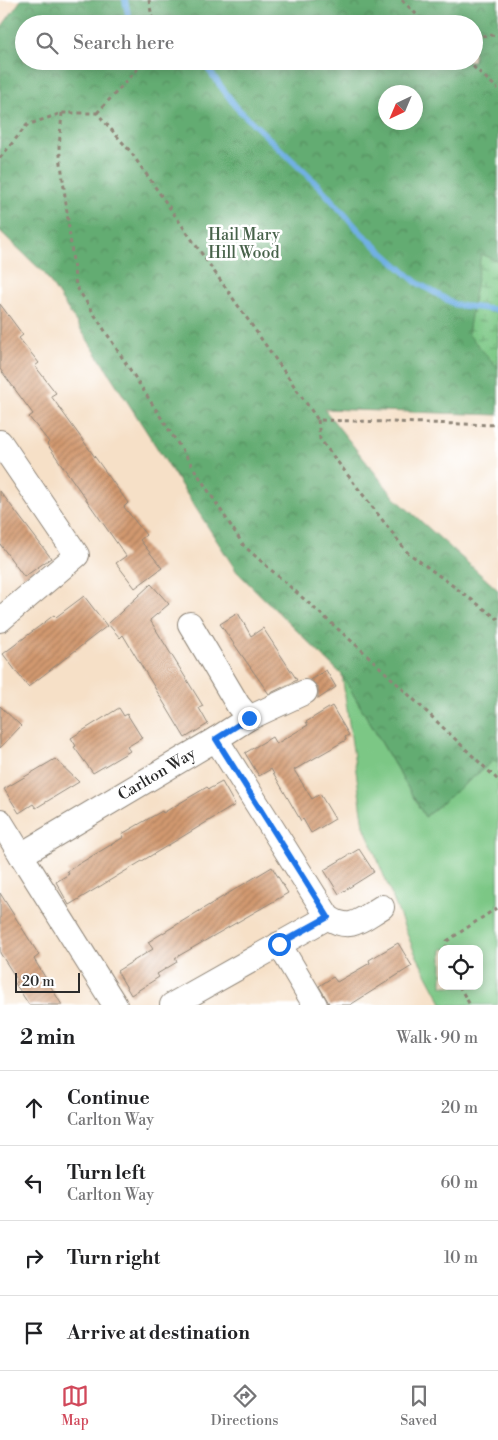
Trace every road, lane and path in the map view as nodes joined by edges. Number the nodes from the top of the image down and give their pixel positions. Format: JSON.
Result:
{"nodes":[{"id":1,"x":402,"y":0,"type":"edge"},
{"id":2,"x":150,"y":2,"type":"edge"},
{"id":3,"x":151,"y":15,"type":"edge"},
{"id":4,"x":417,"y":15,"type":"edge"},
{"id":5,"x":498,"y":35,"type":"edge"},
{"id":6,"x":483,"y":36,"type":"edge"},
{"id":7,"x":137,"y":70,"type":"edge"},
{"id":8,"x":477,"y":70,"type":"edge"},
{"id":9,"x":498,"y":89,"type":"edge"},
{"id":10,"x":62,"y":113,"type":"junction"},
{"id":11,"x":97,"y":113,"type":"junction"},
{"id":12,"x":0,"y":158,"type":"edge"},
{"id":13,"x":318,"y":420,"type":"junction"},
{"id":14,"x":498,"y":425,"type":"edge"},
{"id":15,"x":0,"y":442,"type":"edge"},
{"id":16,"x":498,"y":619,"type":"edge"},
{"id":17,"x":0,"y":620,"type":"edge"},
{"id":18,"x":190,"y":624,"type":"dead end"},
{"id":19,"x":305,"y":692,"type":"dead end"},
{"id":20,"x":249,"y":718,"type":"junction"},
{"id":21,"x":216,"y":739,"type":"junction"},
{"id":22,"x":498,"y":780,"type":"edge"},
{"id":23,"x":0,"y":821,"type":"edge"},
{"id":24,"x":21,"y":855,"type":"junction"},
{"id":25,"x":382,"y":907,"type":"dead end"},
{"id":26,"x":498,"y":907,"type":"edge"},
{"id":27,"x":328,"y":917,"type":"junction"},
{"id":28,"x":279,"y":944,"type":"junction"},
{"id":29,"x":446,"y":945,"type":"edge"},
{"id":30,"x":461,"y":990,"type":"edge"},
{"id":31,"x":115,"y":1005,"type":"edge"},
{"id":32,"x":172,"y":1005,"type":"edge"},
{"id":33,"x":315,"y":1005,"type":"edge"},
{"id":34,"x":470,"y":1005,"type":"edge"}],
"edges":[{"from":1,"to":4,"type":"path"},
{"from":2,"to":3,"type":"path"},
{"from":5,"to":6,"type":"path"},
{"from":7,"to":11,"type":"path"},
{"from":8,"to":9,"type":"path"},
{"from":10,"to":11,"type":"path"},
{"from":10,"to":12,"type":"path"},
{"from":10,"to":22,"type":"path"},
{"from":11,"to":13,"type":"path"},
{"from":13,"to":14,"type":"path"},
{"from":13,"to":16,"type":"path"},
{"from":15,"to":17,"type":"street"},
{"from":18,"to":20,"type":"street"},
{"from":19,"to":20,"type":"street","name":"Carlton Way"},
{"from":20,"to":21,"type":"street","name":"Carlton Way"},
{"from":21,"to":24,"type":"street","name":"Carlton Way"},
{"from":21,"to":27,"type":"street"},
{"from":23,"to":24,"type":"street"},
{"from":24,"to":31,"type":"street"},
{"from":25,"to":27,"type":"street"},
{"from":26,"to":29,"type":"path"},
{"from":27,"to":28,"type":"street"},
{"from":28,"to":32,"type":"street"},
{"from":28,"to":33,"type":"street"},
{"from":30,"to":34,"type":"path"}]}
